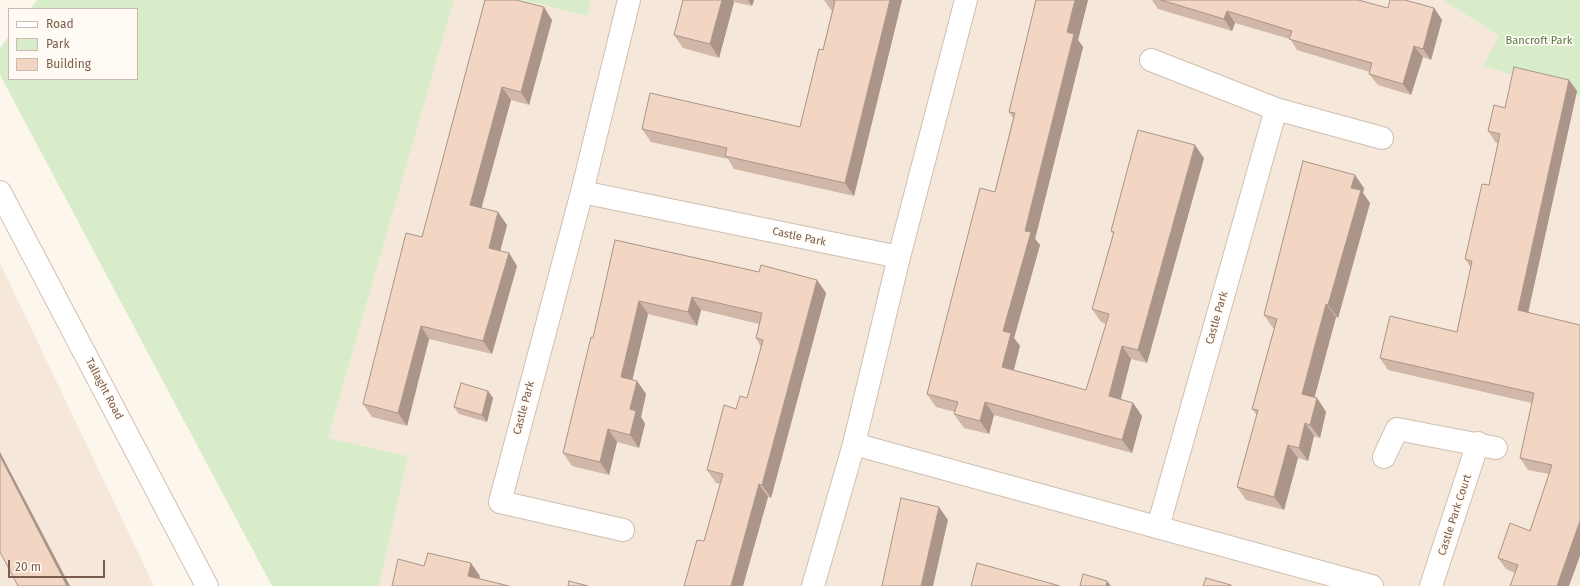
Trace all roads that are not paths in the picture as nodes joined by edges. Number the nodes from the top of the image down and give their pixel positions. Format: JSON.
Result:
{"nodes":[{"id":1,"x":629,"y":0,"type":"edge"},
{"id":2,"x":966,"y":0,"type":"edge"},
{"id":3,"x":1151,"y":60,"type":"dead end"},
{"id":4,"x":1276,"y":109,"type":"junction"},
{"id":5,"x":1382,"y":138,"type":"dead end"},
{"id":6,"x":0,"y":192,"type":"edge"},
{"id":7,"x":582,"y":192,"type":"junction"},
{"id":8,"x":898,"y":257,"type":"junction"},
{"id":9,"x":854,"y":444,"type":"junction"},
{"id":10,"x":1384,"y":457,"type":"dead end"},
{"id":11,"x":1158,"y":527,"type":"junction"},
{"id":12,"x":623,"y":530,"type":"dead end"},
{"id":13,"x":207,"y":586,"type":"edge"},
{"id":14,"x":813,"y":586,"type":"edge"},
{"id":15,"x":1372,"y":586,"type":"edge"},
{"id":16,"x":1431,"y":586,"type":"edge"}],
"edges":[{"from":1,"to":7,"type":"street","name":"Castle Park"},
{"from":2,"to":8,"type":"street"},
{"from":3,"to":4,"type":"street"},
{"from":4,"to":5,"type":"street"},
{"from":4,"to":11,"type":"street","name":"Castle Park"},
{"from":6,"to":13,"type":"street","name":"Tallaght Road"},
{"from":7,"to":8,"type":"street","name":"Castle Park"},
{"from":7,"to":12,"type":"street","name":"Castle Park"},
{"from":8,"to":9,"type":"street"},
{"from":9,"to":11,"type":"street"},
{"from":9,"to":14,"type":"street"},
{"from":10,"to":16,"type":"street","name":"Castle Park Court"},
{"from":11,"to":15,"type":"street"}]}
